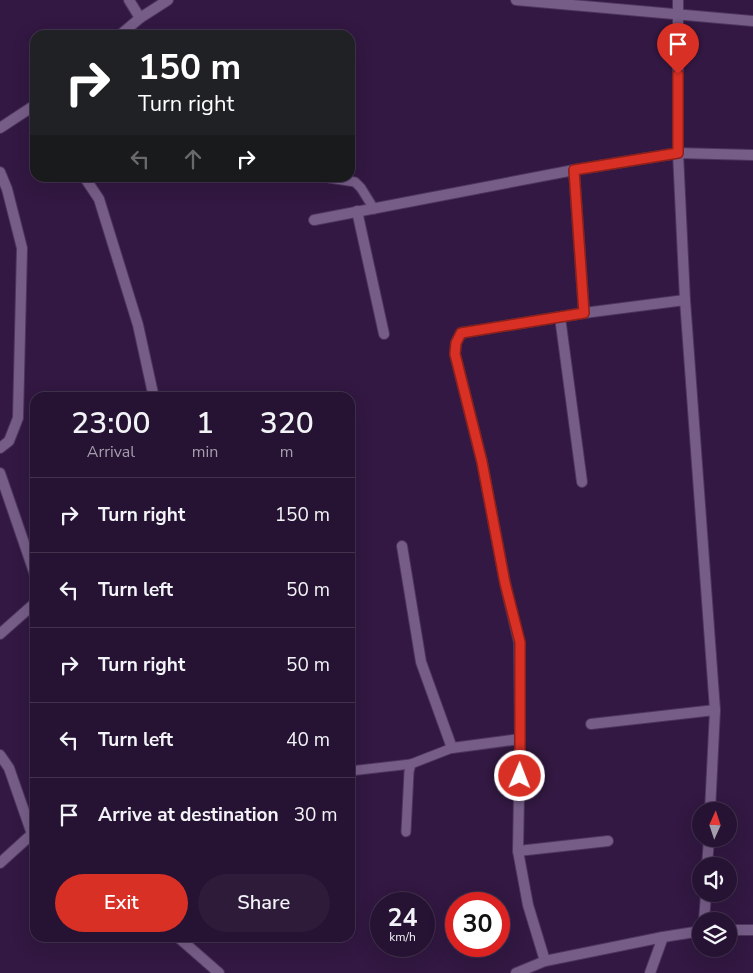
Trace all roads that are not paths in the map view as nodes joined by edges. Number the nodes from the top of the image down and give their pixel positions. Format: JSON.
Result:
{"nodes":[{"id":1,"x":130,"y":0,"type":"edge"},
{"id":2,"x":168,"y":0,"type":"edge"},
{"id":3,"x":516,"y":0,"type":"edge"},
{"id":4,"x":678,"y":0,"type":"edge"},
{"id":5,"x":678,"y":15,"type":"junction"},
{"id":6,"x":140,"y":18,"type":"junction"},
{"id":7,"x":753,"y":21,"type":"edge"},
{"id":8,"x":126,"y":30,"type":"edge"},
{"id":9,"x":30,"y":108,"type":"edge"},
{"id":10,"x":0,"y":128,"type":"edge"},
{"id":11,"x":678,"y":153,"type":"junction"},
{"id":12,"x":753,"y":155,"type":"edge"},
{"id":13,"x":574,"y":170,"type":"junction"},
{"id":14,"x":0,"y":172,"type":"edge"},
{"id":15,"x":87,"y":182,"type":"edge"},
{"id":16,"x":355,"y":182,"type":"edge"},
{"id":17,"x":374,"y":208,"type":"junction"},
{"id":18,"x":357,"y":212,"type":"junction"},
{"id":19,"x":314,"y":220,"type":"dead end"},
{"id":20,"x":686,"y":300,"type":"junction"},
{"id":21,"x":584,"y":313,"type":"junction"},
{"id":22,"x":560,"y":317,"type":"junction"},
{"id":23,"x":384,"y":334,"type":"dead end"},
{"id":24,"x":153,"y":392,"type":"edge"},
{"id":25,"x":0,"y":448,"type":"edge"},
{"id":26,"x":0,"y":474,"type":"edge"},
{"id":27,"x":582,"y":482,"type":"dead end"},
{"id":28,"x":402,"y":546,"type":"dead end"},
{"id":29,"x":30,"y":561,"type":"edge"},
{"id":30,"x":30,"y":607,"type":"edge"},
{"id":31,"x":0,"y":634,"type":"edge"},
{"id":32,"x":716,"y":710,"type":"junction"},
{"id":33,"x":591,"y":724,"type":"dead end"},
{"id":34,"x":520,"y":739,"type":"junction"},
{"id":35,"x":452,"y":748,"type":"junction"},
{"id":36,"x":0,"y":755,"type":"edge"},
{"id":37,"x":411,"y":764,"type":"junction"},
{"id":38,"x":355,"y":770,"type":"edge"},
{"id":39,"x":711,"y":802,"type":"edge"},
{"id":40,"x":30,"y":824,"type":"edge"},
{"id":41,"x":406,"y":832,"type":"dead end"},
{"id":42,"x":30,"y":838,"type":"edge"},
{"id":43,"x":608,"y":841,"type":"dead end"},
{"id":44,"x":518,"y":851,"type":"junction"},
{"id":45,"x":0,"y":862,"type":"edge"},
{"id":46,"x":737,"y":930,"type":"edge"},
{"id":47,"x":753,"y":930,"type":"edge"},
{"id":48,"x":692,"y":932,"type":"edge"},
{"id":49,"x":663,"y":937,"type":"junction"},
{"id":50,"x":184,"y":942,"type":"edge"},
{"id":51,"x":545,"y":962,"type":"junction"},
{"id":52,"x":219,"y":973,"type":"edge"},
{"id":53,"x":516,"y":973,"type":"edge"},
{"id":54,"x":650,"y":973,"type":"edge"}],
"edges":[{"from":1,"to":6,"type":"street"},
{"from":2,"to":6,"type":"street"},
{"from":3,"to":5,"type":"street"},
{"from":4,"to":5,"type":"street"},
{"from":5,"to":7,"type":"street"},
{"from":5,"to":11,"type":"street"},
{"from":6,"to":8,"type":"street"},
{"from":9,"to":10,"type":"street"},
{"from":11,"to":12,"type":"street"},
{"from":11,"to":13,"type":"street"},
{"from":11,"to":20,"type":"street"},
{"from":13,"to":17,"type":"street"},
{"from":13,"to":21,"type":"street"},
{"from":14,"to":25,"type":"street"},
{"from":15,"to":24,"type":"street"},
{"from":16,"to":17,"type":"lane"},
{"from":17,"to":18,"type":"street"},
{"from":18,"to":19,"type":"street"},
{"from":18,"to":23,"type":"street"},
{"from":20,"to":21,"type":"street"},
{"from":20,"to":32,"type":"street"},
{"from":21,"to":22,"type":"street"},
{"from":22,"to":27,"type":"street"},
{"from":22,"to":34,"type":"street"},
{"from":26,"to":29,"type":"street"},
{"from":28,"to":35,"type":"street"},
{"from":30,"to":31,"type":"street"},
{"from":32,"to":33,"type":"street"},
{"from":32,"to":39,"type":"street"},
{"from":34,"to":35,"type":"street"},
{"from":34,"to":44,"type":"street"},
{"from":35,"to":37,"type":"lane"},
{"from":36,"to":40,"type":"street"},
{"from":37,"to":38,"type":"lane"},
{"from":37,"to":41,"type":"lane"},
{"from":42,"to":45,"type":"street"},
{"from":43,"to":44,"type":"street"},
{"from":44,"to":51,"type":"street"},
{"from":46,"to":47,"type":"street"},
{"from":48,"to":49,"type":"street"},
{"from":49,"to":51,"type":"street"},
{"from":49,"to":54,"type":"street"},
{"from":50,"to":52,"type":"street"},
{"from":51,"to":53,"type":"street"}]}
